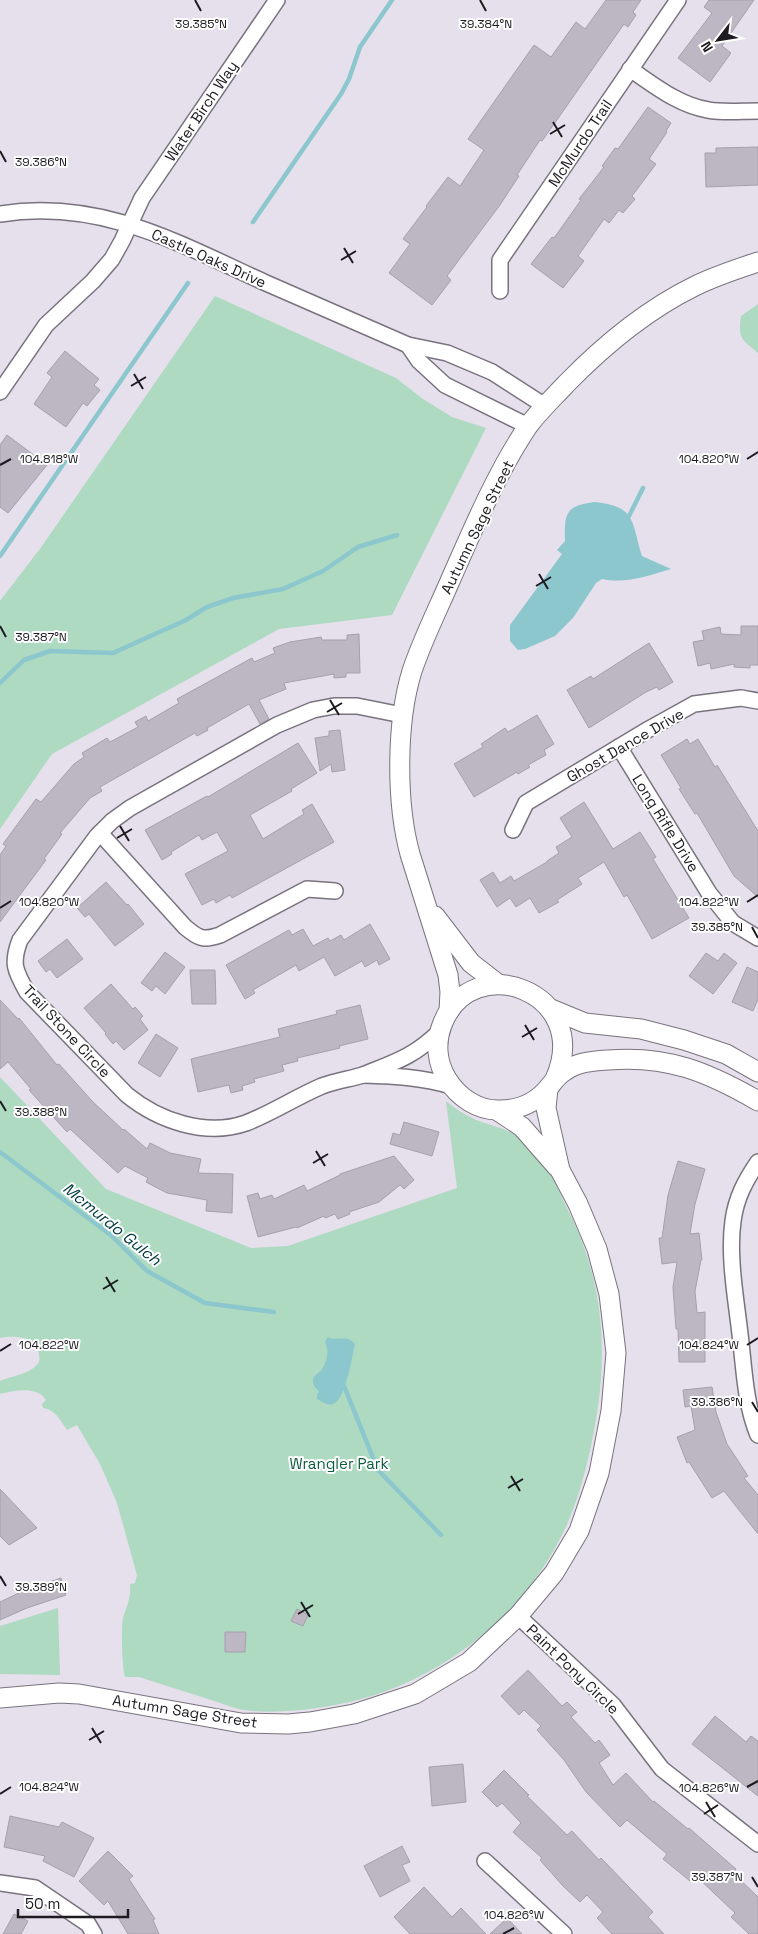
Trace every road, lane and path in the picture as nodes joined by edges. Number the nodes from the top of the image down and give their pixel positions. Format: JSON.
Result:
{"nodes":[{"id":1,"x":277,"y":0,"type":"edge"},
{"id":2,"x":678,"y":0,"type":"edge"},
{"id":3,"x":630,"y":69,"type":"junction"},
{"id":4,"x":758,"y":111,"type":"edge"},
{"id":5,"x":0,"y":214,"type":"edge"},
{"id":6,"x":130,"y":224,"type":"junction"},
{"id":7,"x":758,"y":262,"type":"edge"},
{"id":8,"x":500,"y":291,"type":"dead end"},
{"id":9,"x":408,"y":345,"type":"junction"},
{"id":10,"x":0,"y":391,"type":"edge"},
{"id":11,"x":545,"y":406,"type":"junction"},
{"id":12,"x":528,"y":426,"type":"junction"},
{"id":13,"x":758,"y":701,"type":"edge"},
{"id":14,"x":402,"y":715,"type":"junction"},
{"id":15,"x":619,"y":747,"type":"junction"},
{"id":16,"x":513,"y":830,"type":"dead end"},
{"id":17,"x":100,"y":832,"type":"junction"},
{"id":18,"x":336,"y":891,"type":"dead end"},
{"id":19,"x":428,"y":907,"type":"junction"},
{"id":20,"x":758,"y":938,"type":"edge"},
{"id":21,"x":498,"y":984,"type":"junction"},
{"id":22,"x":550,"y":1009,"type":"junction"},
{"id":23,"x":449,"y":1011,"type":"junction"},
{"id":24,"x":440,"y":1031,"type":"junction"},
{"id":25,"x":758,"y":1072,"type":"edge"},
{"id":26,"x":363,"y":1075,"type":"junction"},
{"id":27,"x":552,"y":1084,"type":"junction"},
{"id":28,"x":451,"y":1086,"type":"junction"},
{"id":29,"x":758,"y":1101,"type":"edge"},
{"id":30,"x":498,"y":1111,"type":"junction"},
{"id":31,"x":758,"y":1162,"type":"edge"},
{"id":32,"x":560,"y":1170,"type":"junction"},
{"id":33,"x":758,"y":1435,"type":"edge"},
{"id":34,"x":518,"y":1616,"type":"junction"},
{"id":35,"x":0,"y":1698,"type":"edge"},
{"id":36,"x":758,"y":1844,"type":"edge"},
{"id":37,"x":485,"y":1861,"type":"dead end"},
{"id":38,"x":0,"y":1883,"type":"edge"},
{"id":39,"x":94,"y":1934,"type":"edge"},
{"id":40,"x":564,"y":1934,"type":"edge"}],
"edges":[{"from":1,"to":6,"type":"street","name":"Water Birch Way"},
{"from":2,"to":3,"type":"street","name":"McMurdo Trail"},
{"from":3,"to":4,"type":"street"},
{"from":3,"to":8,"type":"street","name":"McMurdo Trail"},
{"from":5,"to":6,"type":"street","name":"Castle Oaks Drive"},
{"from":6,"to":9,"type":"street","name":"Castle Oaks Drive"},
{"from":6,"to":10,"type":"street","name":"Water Birch Way"},
{"from":7,"to":11,"type":"street","name":"Autumn Sage Street"},
{"from":9,"to":11,"type":"street","name":"Castle Oaks Drive"},
{"from":9,"to":12,"type":"street","name":"Castle Oaks Drive"},
{"from":11,"to":12,"type":"street","name":"Autumn Sage Street"},
{"from":12,"to":14,"type":"street","name":"Autumn Sage Street"},
{"from":13,"to":15,"type":"street","name":"Ghost Dance Drive"},
{"from":14,"to":17,"type":"street","name":"Trail Stone Circle"},
{"from":14,"to":19,"type":"street","name":"Autumn Sage Street"},
{"from":15,"to":16,"type":"street","name":"Ghost Dance Drive"},
{"from":15,"to":20,"type":"street","name":"Long Rifle Drive"},
{"from":17,"to":18,"type":"street"},
{"from":17,"to":26,"type":"street","name":"Trail Stone Circle"},
{"from":19,"to":21,"type":"street","name":"Autumn Sage Street"},
{"from":19,"to":23,"type":"street","name":"Autumn Sage Street"},
{"from":21,"to":22,"type":"street"},
{"from":21,"to":23,"type":"street"},
{"from":22,"to":25,"type":"street"},
{"from":22,"to":27,"type":"street"},
{"from":23,"to":24,"type":"street"},
{"from":24,"to":26,"type":"street","name":"Trail Stone Circle"},
{"from":24,"to":28,"type":"street"},
{"from":26,"to":28,"type":"street","name":"Trail Stone Circle"},
{"from":27,"to":29,"type":"street"},
{"from":27,"to":30,"type":"street"},
{"from":27,"to":32,"type":"street","name":"Autumn Sage Street"},
{"from":28,"to":30,"type":"street"},
{"from":30,"to":32,"type":"street","name":"Autumn Sage Street"},
{"from":31,"to":33,"type":"street"},
{"from":32,"to":34,"type":"street","name":"Autumn Sage Street"},
{"from":34,"to":35,"type":"street","name":"Autumn Sage Street"},
{"from":34,"to":36,"type":"street","name":"Paint Pony Circle"},
{"from":37,"to":40,"type":"street"},
{"from":38,"to":39,"type":"street"}]}
